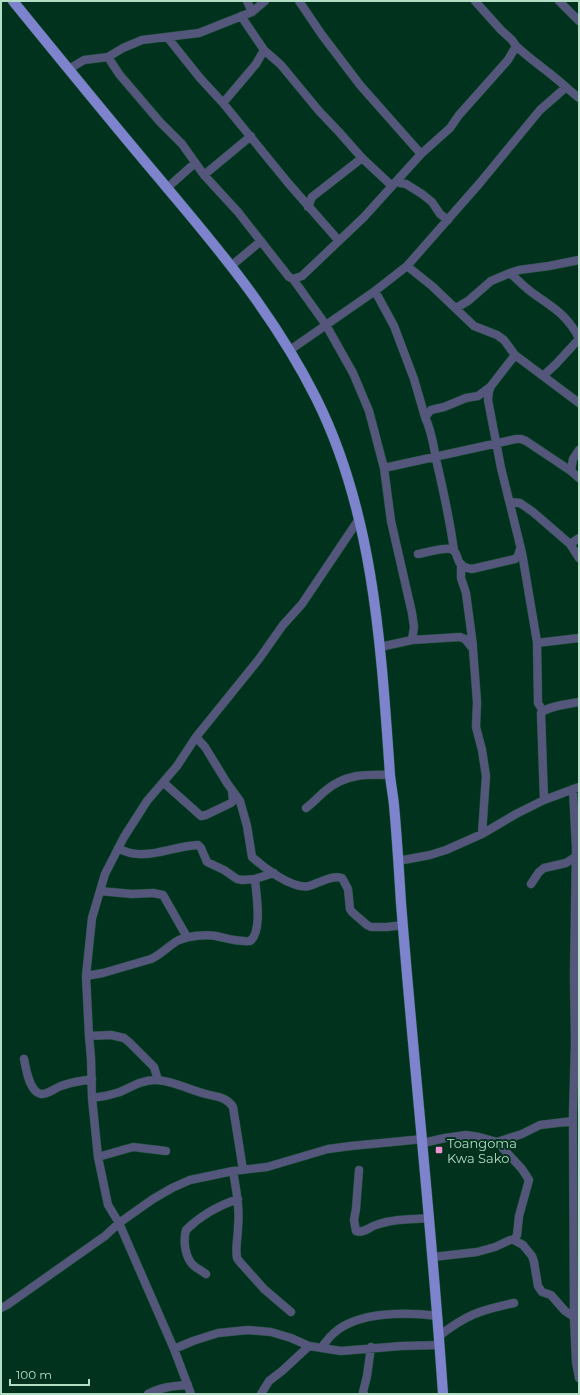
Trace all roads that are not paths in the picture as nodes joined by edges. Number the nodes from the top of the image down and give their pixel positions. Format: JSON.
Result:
{"nodes":[{"id":1,"x":14,"y":1,"type":"edge"},
{"id":2,"x":246,"y":1,"type":"edge"},
{"id":3,"x":265,"y":1,"type":"edge"},
{"id":4,"x":299,"y":1,"type":"edge"},
{"id":5,"x":475,"y":1,"type":"edge"},
{"id":6,"x":559,"y":1,"type":"edge"},
{"id":7,"x":252,"y":12,"type":"junction"},
{"id":8,"x":241,"y":16,"type":"junction"},
{"id":9,"x":579,"y":21,"type":"edge"},
{"id":10,"x":168,"y":38,"type":"junction"},
{"id":11,"x":516,"y":46,"type":"junction"},
{"id":12,"x":264,"y":50,"type":"junction"},
{"id":13,"x":108,"y":57,"type":"junction"},
{"id":14,"x":69,"y":69,"type":"junction"},
{"id":15,"x":567,"y":88,"type":"junction"},
{"id":16,"x":579,"y":98,"type":"edge"},
{"id":17,"x":223,"y":103,"type":"junction"},
{"id":18,"x":251,"y":136,"type":"junction"},
{"id":19,"x":421,"y":154,"type":"junction"},
{"id":20,"x":362,"y":158,"type":"junction"},
{"id":21,"x":195,"y":163,"type":"junction"},
{"id":22,"x":204,"y":175,"type":"junction"},
{"id":23,"x":394,"y":184,"type":"junction"},
{"id":24,"x":167,"y":188,"type":"junction"},
{"id":25,"x":312,"y":197,"type":"junction"},
{"id":26,"x":301,"y":198,"type":"junction"},
{"id":27,"x":308,"y":206,"type":"junction"},
{"id":28,"x":448,"y":220,"type":"junction"},
{"id":29,"x":261,"y":241,"type":"junction"},
{"id":30,"x":339,"y":241,"type":"junction"},
{"id":31,"x":579,"y":260,"type":"edge"},
{"id":32,"x":231,"y":266,"type":"junction"},
{"id":33,"x":407,"y":266,"type":"junction"},
{"id":34,"x":510,"y":272,"type":"junction"},
{"id":35,"x":293,"y":279,"type":"junction"},
{"id":36,"x":375,"y":291,"type":"junction"},
{"id":37,"x":456,"y":308,"type":"junction"},
{"id":38,"x":326,"y":325,"type":"junction"},
{"id":39,"x":579,"y":338,"type":"edge"},
{"id":40,"x":290,"y":350,"type":"junction"},
{"id":41,"x":515,"y":355,"type":"junction"},
{"id":42,"x":543,"y":376,"type":"junction"},
{"id":43,"x":491,"y":386,"type":"junction"},
{"id":44,"x":478,"y":396,"type":"junction"},
{"id":45,"x":488,"y":400,"type":"junction"},
{"id":46,"x":579,"y":403,"type":"edge"},
{"id":47,"x":424,"y":417,"type":"junction"},
{"id":48,"x":496,"y":442,"type":"junction"},
{"id":49,"x":579,"y":450,"type":"edge"},
{"id":50,"x":436,"y":457,"type":"junction"},
{"id":51,"x":573,"y":459,"type":"junction"},
{"id":52,"x":560,"y":464,"type":"junction"},
{"id":53,"x":384,"y":468,"type":"junction"},
{"id":54,"x":571,"y":472,"type":"junction"},
{"id":55,"x":579,"y":478,"type":"edge"},
{"id":56,"x":510,"y":502,"type":"junction"},
{"id":57,"x":359,"y":519,"type":"junction"},
{"id":58,"x":579,"y":538,"type":"edge"},
{"id":59,"x":570,"y":544,"type":"junction"},
{"id":60,"x":520,"y":548,"type":"junction"},
{"id":61,"x":454,"y":551,"type":"junction"},
{"id":62,"x":418,"y":554,"type":"dead end"},
{"id":63,"x":579,"y":558,"type":"edge"},
{"id":64,"x":460,"y":564,"type":"junction"},
{"id":65,"x":579,"y":638,"type":"edge"},
{"id":66,"x":412,"y":640,"type":"junction"},
{"id":67,"x":380,"y":647,"type":"junction"},
{"id":68,"x":537,"y":647,"type":"junction"},
{"id":69,"x":473,"y":649,"type":"junction"},
{"id":70,"x":579,"y":702,"type":"edge"},
{"id":71,"x":543,"y":711,"type":"junction"},
{"id":72,"x":196,"y":737,"type":"junction"},
{"id":73,"x":390,"y":775,"type":"junction"},
{"id":74,"x":164,"y":783,"type":"junction"},
{"id":75,"x":576,"y":788,"type":"edge"},
{"id":76,"x":232,"y":789,"type":"junction"},
{"id":77,"x":544,"y":800,"type":"junction"},
{"id":78,"x":306,"y":808,"type":"dead end"},
{"id":79,"x":482,"y":834,"type":"junction"},
{"id":80,"x":118,"y":848,"type":"junction"},
{"id":81,"x":577,"y":848,"type":"edge"},
{"id":82,"x":575,"y":857,"type":"junction"},
{"id":83,"x":398,"y":860,"type":"junction"},
{"id":84,"x":274,"y":873,"type":"junction"},
{"id":85,"x":255,"y":879,"type":"junction"},
{"id":86,"x":531,"y":884,"type":"dead end"},
{"id":87,"x":100,"y":891,"type":"junction"},
{"id":88,"x":403,"y":924,"type":"junction"},
{"id":89,"x":187,"y":937,"type":"junction"},
{"id":90,"x":86,"y":976,"type":"junction"},
{"id":91,"x":576,"y":980,"type":"edge"},
{"id":92,"x":89,"y":1036,"type":"junction"},
{"id":93,"x":577,"y":1043,"type":"edge"},
{"id":94,"x":24,"y":1059,"type":"dead end"},
{"id":95,"x":92,"y":1079,"type":"junction"},
{"id":96,"x":158,"y":1080,"type":"junction"},
{"id":97,"x":92,"y":1098,"type":"junction"},
{"id":98,"x":575,"y":1126,"type":"edge"},
{"id":99,"x":423,"y":1141,"type":"junction"},
{"id":100,"x":497,"y":1142,"type":"junction"},
{"id":101,"x":166,"y":1151,"type":"dead end"},
{"id":102,"x":98,"y":1157,"type":"junction"},
{"id":103,"x":243,"y":1170,"type":"junction"},
{"id":104,"x":359,"y":1170,"type":"dead end"},
{"id":105,"x":233,"y":1171,"type":"junction"},
{"id":106,"x":238,"y":1199,"type":"junction"},
{"id":107,"x":430,"y":1218,"type":"junction"},
{"id":108,"x":119,"y":1224,"type":"junction"},
{"id":109,"x":514,"y":1240,"type":"junction"},
{"id":110,"x":433,"y":1257,"type":"junction"},
{"id":111,"x":206,"y":1274,"type":"dead end"},
{"id":112,"x":514,"y":1303,"type":"dead end"},
{"id":113,"x":1,"y":1308,"type":"edge"},
{"id":114,"x":291,"y":1312,"type":"dead end"},
{"id":115,"x":438,"y":1316,"type":"junction"},
{"id":116,"x":574,"y":1317,"type":"junction"},
{"id":117,"x":577,"y":1327,"type":"edge"},
{"id":118,"x":439,"y":1341,"type":"junction"},
{"id":119,"x":309,"y":1346,"type":"junction"},
{"id":120,"x":322,"y":1347,"type":"junction"},
{"id":121,"x":371,"y":1347,"type":"junction"},
{"id":122,"x":174,"y":1349,"type":"junction"},
{"id":123,"x":579,"y":1378,"type":"edge"},
{"id":124,"x":188,"y":1385,"type":"junction"},
{"id":125,"x":148,"y":1394,"type":"edge"},
{"id":126,"x":191,"y":1394,"type":"edge"},
{"id":127,"x":261,"y":1394,"type":"edge"},
{"id":128,"x":364,"y":1394,"type":"edge"},
{"id":129,"x":443,"y":1394,"type":"edge"}],
"edges":[{"from":1,"to":14,"type":"main road"},
{"from":2,"to":7,"type":"street"},
{"from":3,"to":7,"type":"street"},
{"from":4,"to":19,"type":"street"},
{"from":5,"to":11,"type":"street"},
{"from":6,"to":9,"type":"street"},
{"from":7,"to":8,"type":"street"},
{"from":8,"to":10,"type":"street"},
{"from":8,"to":12,"type":"street"},
{"from":10,"to":13,"type":"street"},
{"from":10,"to":17,"type":"street"},
{"from":11,"to":15,"type":"street"},
{"from":11,"to":19,"type":"street"},
{"from":12,"to":17,"type":"street"},
{"from":12,"to":20,"type":"street"},
{"from":13,"to":14,"type":"street"},
{"from":13,"to":21,"type":"street"},
{"from":14,"to":24,"type":"main road"},
{"from":15,"to":16,"type":"street"},
{"from":15,"to":28,"type":"street"},
{"from":17,"to":18,"type":"street"},
{"from":18,"to":22,"type":"street"},
{"from":18,"to":26,"type":"street"},
{"from":19,"to":23,"type":"street"},
{"from":20,"to":23,"type":"street"},
{"from":20,"to":25,"type":"street"},
{"from":21,"to":22,"type":"street"},
{"from":21,"to":24,"type":"street"},
{"from":22,"to":29,"type":"street"},
{"from":23,"to":28,"type":"street"},
{"from":23,"to":30,"type":"street"},
{"from":24,"to":32,"type":"main road"},
{"from":25,"to":26,"type":"street"},
{"from":25,"to":27,"type":"street"},
{"from":26,"to":27,"type":"street"},
{"from":27,"to":30,"type":"street"},
{"from":28,"to":33,"type":"street"},
{"from":29,"to":32,"type":"street"},
{"from":29,"to":35,"type":"street"},
{"from":30,"to":35,"type":"street"},
{"from":31,"to":34,"type":"street"},
{"from":32,"to":40,"type":"main road"},
{"from":33,"to":36,"type":"street"},
{"from":33,"to":37,"type":"street"},
{"from":34,"to":37,"type":"street"},
{"from":34,"to":39,"type":"street"},
{"from":35,"to":38,"type":"street"},
{"from":36,"to":38,"type":"street"},
{"from":36,"to":47,"type":"street"},
{"from":37,"to":41,"type":"street"},
{"from":38,"to":40,"type":"street"},
{"from":38,"to":53,"type":"street"},
{"from":39,"to":42,"type":"street"},
{"from":40,"to":57,"type":"main road"},
{"from":41,"to":42,"type":"street"},
{"from":41,"to":43,"type":"street"},
{"from":42,"to":46,"type":"street"},
{"from":43,"to":44,"type":"street"},
{"from":43,"to":45,"type":"street"},
{"from":44,"to":45,"type":"street"},
{"from":44,"to":47,"type":"street"},
{"from":45,"to":48,"type":"street"},
{"from":47,"to":50,"type":"street"},
{"from":48,"to":50,"type":"street"},
{"from":48,"to":52,"type":"street"},
{"from":48,"to":56,"type":"street"},
{"from":49,"to":51,"type":"street"},
{"from":50,"to":53,"type":"street"},
{"from":50,"to":61,"type":"street"},
{"from":51,"to":52,"type":"street"},
{"from":51,"to":54,"type":"street"},
{"from":52,"to":54,"type":"street"},
{"from":53,"to":66,"type":"street"},
{"from":54,"to":55,"type":"street"},
{"from":56,"to":59,"type":"street"},
{"from":56,"to":60,"type":"street"},
{"from":57,"to":67,"type":"main road"},
{"from":57,"to":72,"type":"street"},
{"from":58,"to":59,"type":"street"},
{"from":59,"to":63,"type":"street"},
{"from":60,"to":64,"type":"street"},
{"from":60,"to":68,"type":"street"},
{"from":61,"to":62,"type":"street"},
{"from":61,"to":64,"type":"street"},
{"from":64,"to":69,"type":"street"},
{"from":65,"to":68,"type":"street"},
{"from":66,"to":67,"type":"street"},
{"from":66,"to":69,"type":"street"},
{"from":67,"to":73,"type":"main road"},
{"from":68,"to":71,"type":"street"},
{"from":69,"to":79,"type":"street"},
{"from":70,"to":71,"type":"street"},
{"from":71,"to":77,"type":"street"},
{"from":72,"to":74,"type":"street"},
{"from":72,"to":76,"type":"street"},
{"from":73,"to":78,"type":"street"},
{"from":73,"to":83,"type":"main road"},
{"from":74,"to":76,"type":"street"},
{"from":74,"to":80,"type":"street"},
{"from":75,"to":77,"type":"street"},
{"from":75,"to":81,"type":"street"},
{"from":76,"to":84,"type":"street"},
{"from":77,"to":79,"type":"street"},
{"from":79,"to":83,"type":"street"},
{"from":80,"to":85,"type":"street"},
{"from":80,"to":87,"type":"street"},
{"from":81,"to":82,"type":"street"},
{"from":82,"to":86,"type":"street"},
{"from":82,"to":91,"type":"street"},
{"from":83,"to":88,"type":"main road"},
{"from":84,"to":85,"type":"street"},
{"from":84,"to":88,"type":"street"},
{"from":85,"to":89,"type":"street"},
{"from":87,"to":89,"type":"street"},
{"from":87,"to":90,"type":"street"},
{"from":88,"to":99,"type":"main road"},
{"from":89,"to":90,"type":"street"},
{"from":90,"to":92,"type":"street"},
{"from":91,"to":93,"type":"street"},
{"from":92,"to":95,"type":"street"},
{"from":92,"to":96,"type":"street"},
{"from":93,"to":98,"type":"street"},
{"from":94,"to":95,"type":"street"},
{"from":95,"to":97,"type":"street"},
{"from":96,"to":97,"type":"street"},
{"from":96,"to":103,"type":"street"},
{"from":97,"to":102,"type":"street"},
{"from":98,"to":100,"type":"street"},
{"from":98,"to":116,"type":"street"},
{"from":99,"to":100,"type":"street"},
{"from":99,"to":103,"type":"street"},
{"from":99,"to":107,"type":"main road"},
{"from":100,"to":109,"type":"street"},
{"from":101,"to":102,"type":"street"},
{"from":102,"to":108,"type":"street"},
{"from":103,"to":105,"type":"street"},
{"from":104,"to":107,"type":"street"},
{"from":105,"to":106,"type":"street"},
{"from":105,"to":108,"type":"street"},
{"from":106,"to":111,"type":"street"},
{"from":106,"to":114,"type":"street"},
{"from":107,"to":110,"type":"main road"},
{"from":108,"to":113,"type":"street"},
{"from":108,"to":122,"type":"street"},
{"from":109,"to":110,"type":"street"},
{"from":109,"to":116,"type":"street"},
{"from":110,"to":115,"type":"main road"},
{"from":112,"to":118,"type":"street"},
{"from":115,"to":118,"type":"main road"},
{"from":115,"to":120,"type":"street"},
{"from":116,"to":117,"type":"street"},
{"from":117,"to":123,"type":"street"},
{"from":118,"to":121,"type":"street"},
{"from":118,"to":129,"type":"main road"},
{"from":119,"to":120,"type":"street"},
{"from":119,"to":122,"type":"street"},
{"from":119,"to":127,"type":"street"},
{"from":120,"to":121,"type":"street"},
{"from":121,"to":128,"type":"street"},
{"from":122,"to":124,"type":"street"},
{"from":124,"to":125,"type":"street"},
{"from":124,"to":126,"type":"street"}]}
